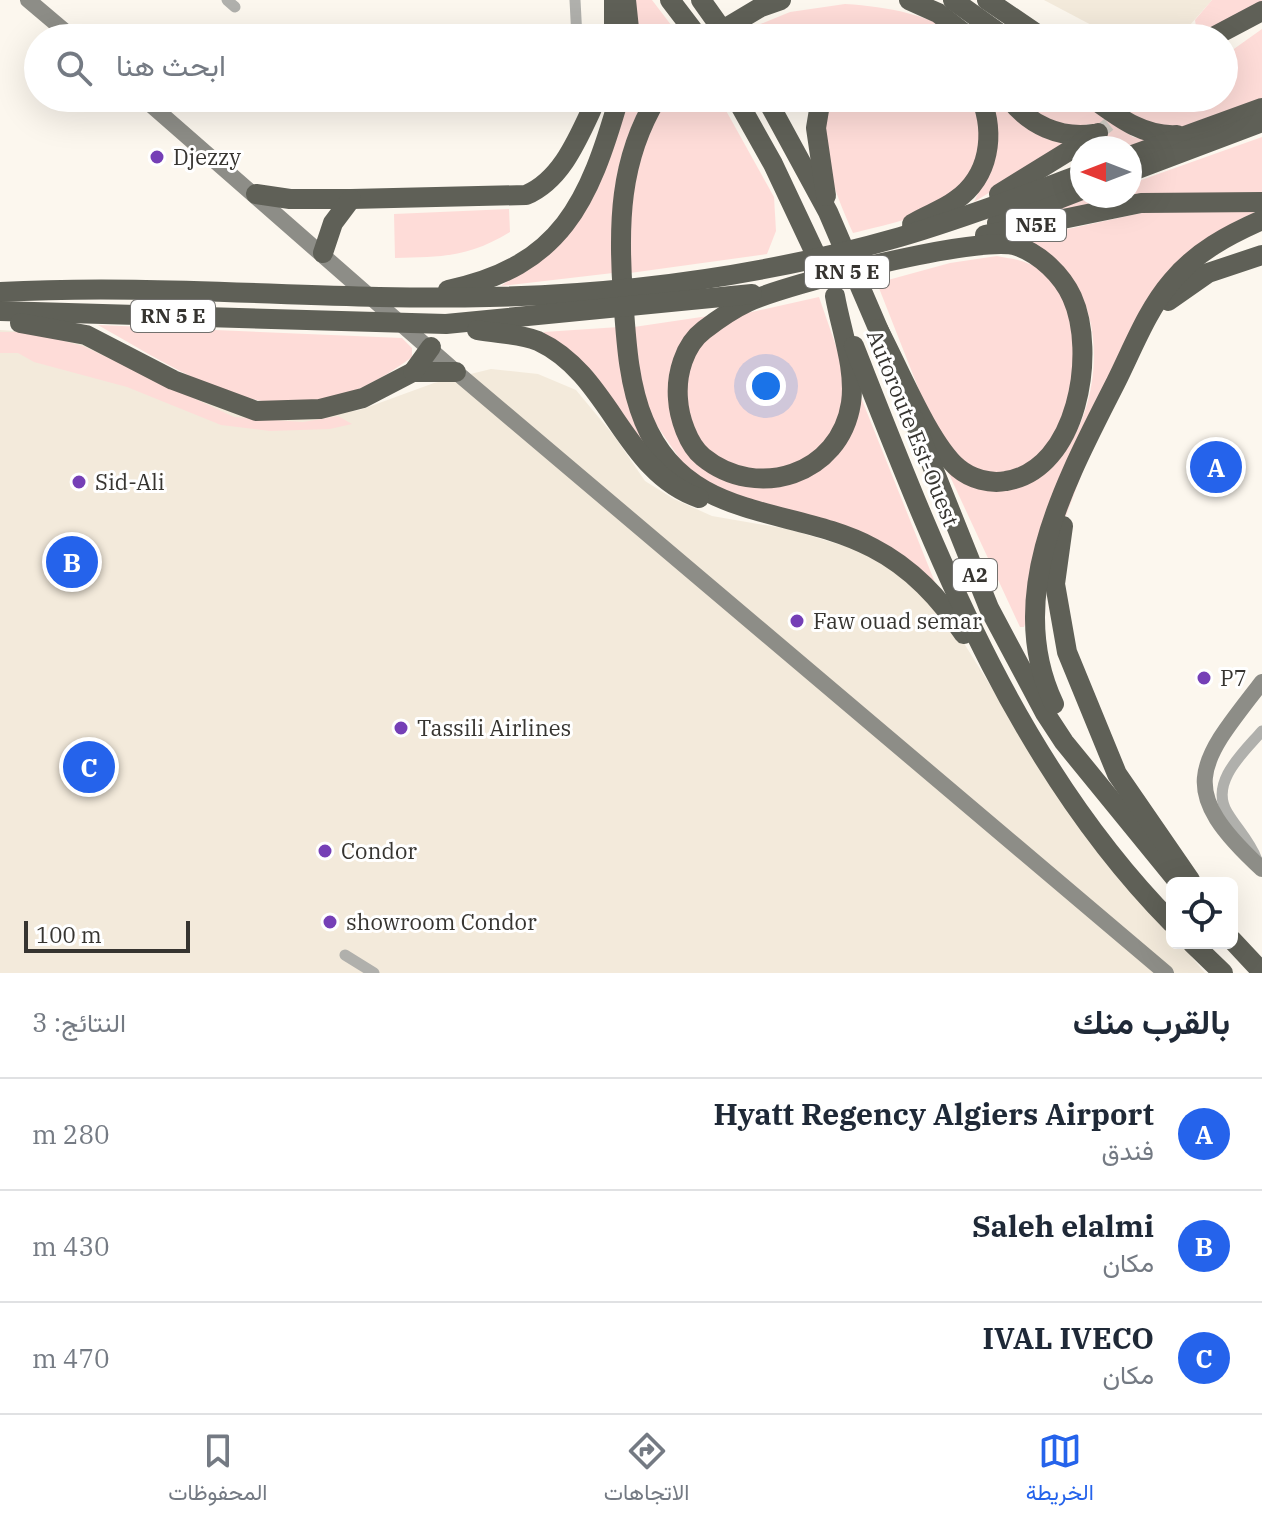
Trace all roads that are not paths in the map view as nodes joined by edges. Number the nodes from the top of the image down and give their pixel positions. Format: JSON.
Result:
{"nodes":[{"id":1,"x":28,"y":0,"type":"edge"},
{"id":2,"x":575,"y":0,"type":"edge"},
{"id":3,"x":614,"y":0,"type":"edge"},
{"id":4,"x":626,"y":0,"type":"edge"},
{"id":5,"x":670,"y":0,"type":"edge"},
{"id":6,"x":701,"y":0,"type":"edge"},
{"id":7,"x":781,"y":0,"type":"edge"},
{"id":8,"x":911,"y":0,"type":"edge"},
{"id":9,"x":953,"y":0,"type":"edge"},
{"id":10,"x":979,"y":7,"type":"edge"},
{"id":11,"x":1262,"y":13,"type":"edge"},
{"id":12,"x":56,"y":24,"type":"edge"},
{"id":13,"x":576,"y":24,"type":"edge"},
{"id":14,"x":614,"y":24,"type":"edge"},
{"id":15,"x":629,"y":24,"type":"edge"},
{"id":16,"x":688,"y":24,"type":"edge"},
{"id":17,"x":718,"y":24,"type":"edge"},
{"id":18,"x":732,"y":24,"type":"edge"},
{"id":19,"x":954,"y":24,"type":"edge"},
{"id":20,"x":994,"y":24,"type":"edge"},
{"id":21,"x":1014,"y":24,"type":"edge"},
{"id":22,"x":1238,"y":25,"type":"edge"},
{"id":23,"x":1238,"y":31,"type":"edge"},
{"id":24,"x":1262,"y":108,"type":"edge"},
{"id":25,"x":159,"y":112,"type":"edge"},
{"id":26,"x":590,"y":112,"type":"edge"},
{"id":27,"x":614,"y":112,"type":"edge"},
{"id":28,"x":648,"y":112,"type":"edge"},
{"id":29,"x":744,"y":112,"type":"edge"},
{"id":30,"x":774,"y":112,"type":"edge"},
{"id":31,"x":819,"y":112,"type":"edge"},
{"id":32,"x":986,"y":112,"type":"edge"},
{"id":33,"x":1023,"y":112,"type":"edge"},
{"id":34,"x":1115,"y":112,"type":"edge"},
{"id":35,"x":1262,"y":122,"type":"edge"},
{"id":36,"x":1189,"y":134,"type":"junction"},
{"id":37,"x":1142,"y":152,"type":"edge"},
{"id":38,"x":1142,"y":167,"type":"edge"},
{"id":39,"x":1070,"y":178,"type":"edge"},
{"id":40,"x":256,"y":194,"type":"junction"},
{"id":41,"x":1070,"y":195,"type":"edge"},
{"id":42,"x":351,"y":199,"type":"junction"},
{"id":43,"x":1262,"y":202,"type":"edge"},
{"id":44,"x":828,"y":212,"type":"junction"},
{"id":45,"x":960,"y":219,"type":"junction"},
{"id":46,"x":1262,"y":220,"type":"edge"},
{"id":47,"x":897,"y":238,"type":"junction"},
{"id":48,"x":953,"y":241,"type":"junction"},
{"id":49,"x":323,"y":253,"type":"junction"},
{"id":50,"x":1262,"y":255,"type":"edge"},
{"id":51,"x":907,"y":258,"type":"junction"},
{"id":52,"x":788,"y":287,"type":"junction"},
{"id":53,"x":0,"y":292,"type":"edge"},
{"id":54,"x":677,"y":293,"type":"junction"},
{"id":55,"x":835,"y":296,"type":"junction"},
{"id":56,"x":410,"y":298,"type":"junction"},
{"id":57,"x":595,"y":302,"type":"junction"},
{"id":58,"x":0,"y":311,"type":"edge"},
{"id":59,"x":0,"y":321,"type":"edge"},
{"id":60,"x":440,"y":324,"type":"junction"},
{"id":61,"x":878,"y":329,"type":"junction"},
{"id":62,"x":1138,"y":338,"type":"junction"},
{"id":63,"x":431,"y":347,"type":"junction"},
{"id":64,"x":413,"y":372,"type":"junction"},
{"id":65,"x":456,"y":372,"type":"junction"},
{"id":66,"x":1102,"y":409,"type":"junction"},
{"id":67,"x":757,"y":514,"type":"junction"},
{"id":68,"x":1262,"y":682,"type":"edge"},
{"id":69,"x":1007,"y":700,"type":"junction"},
{"id":70,"x":1262,"y":731,"type":"edge"},
{"id":71,"x":1112,"y":800,"type":"junction"},
{"id":72,"x":1260,"y":868,"type":"edge"},
{"id":73,"x":1174,"y":877,"type":"edge"},
{"id":74,"x":1188,"y":877,"type":"edge"},
{"id":75,"x":1166,"y":916,"type":"edge"},
{"id":76,"x":1238,"y":946,"type":"edge"},
{"id":77,"x":1198,"y":949,"type":"edge"},
{"id":78,"x":345,"y":955,"type":"dead end"},
{"id":79,"x":1262,"y":972,"type":"edge"},
{"id":80,"x":374,"y":973,"type":"edge"},
{"id":81,"x":1166,"y":973,"type":"edge"},
{"id":82,"x":1223,"y":973,"type":"edge"}],
"edges":[{"from":1,"to":12,"type":"main road"},
{"from":2,"to":13,"type":"street"},
{"from":3,"to":14,"type":"highway"},
{"from":4,"to":15,"type":"highway"},
{"from":5,"to":16,"type":"highway"},
{"from":6,"to":17,"type":"highway"},
{"from":7,"to":18,"type":"highway"},
{"from":8,"to":10,"type":"highway"},
{"from":8,"to":19,"type":"highway"},
{"from":9,"to":10,"type":"highway"},
{"from":10,"to":20,"type":"highway"},
{"from":10,"to":21,"type":"highway"},
{"from":11,"to":22,"type":"highway"},
{"from":11,"to":23,"type":"street"},
{"from":24,"to":36,"type":"highway"},
{"from":25,"to":40,"type":"main road"},
{"from":26,"to":42,"type":"highway"},
{"from":27,"to":56,"type":"highway"},
{"from":28,"to":67,"type":"highway"},
{"from":29,"to":55,"type":"highway","name":"Autoroute Est-Ouest","number":"A2"},
{"from":30,"to":44,"type":"highway","name":"Autoroute Est-Ouest","number":"A2"},
{"from":31,"to":44,"type":"highway"},
{"from":32,"to":47,"type":"highway"},
{"from":33,"to":45,"type":"highway","number":"N5E"},
{"from":34,"to":36,"type":"highway"},
{"from":35,"to":38,"type":"highway"},
{"from":36,"to":37,"type":"highway"},
{"from":39,"to":45,"type":"highway","number":"N5E"},
{"from":40,"to":42,"type":"highway"},
{"from":40,"to":49,"type":"main road"},
{"from":41,"to":48,"type":"highway","number":"N5E"},
{"from":42,"to":49,"type":"highway"},
{"from":43,"to":48,"type":"highway","number":"N5E"},
{"from":44,"to":61,"type":"highway","name":"Autoroute Est-Ouest","number":"A2"},
{"from":45,"to":47,"type":"highway","number":"RN 5 E"},
{"from":46,"to":62,"type":"highway"},
{"from":47,"to":54,"type":"highway","number":"RN 5 E"},
{"from":48,"to":51,"type":"highway","number":"RN 5 E"},
{"from":49,"to":63,"type":"main road"},
{"from":50,"to":62,"type":"highway"},
{"from":51,"to":52,"type":"highway","number":"RN 5 E"},
{"from":51,"to":61,"type":"highway"},
{"from":52,"to":54,"type":"highway","number":"RN 5 E"},
{"from":52,"to":55,"type":"highway"},
{"from":53,"to":56,"type":"highway","number":"RN 5 E"},
{"from":54,"to":57,"type":"highway","number":"RN 5 E"},
{"from":55,"to":69,"type":"highway","name":"Autoroute Est-Ouest","number":"A2"},
{"from":56,"to":57,"type":"highway","number":"RN 5 E"},
{"from":57,"to":60,"type":"highway","number":"RN 5 E"},
{"from":58,"to":60,"type":"highway","number":"RN 5 E"},
{"from":59,"to":64,"type":"highway"},
{"from":60,"to":67,"type":"highway"},
{"from":61,"to":71,"type":"highway","name":"Autoroute Est-Ouest","number":"A2"},
{"from":62,"to":66,"type":"highway"},
{"from":63,"to":64,"type":"highway"},
{"from":63,"to":65,"type":"main road"},
{"from":64,"to":65,"type":"highway"},
{"from":65,"to":81,"type":"main road"},
{"from":66,"to":71,"type":"highway"},
{"from":66,"to":74,"type":"highway"},
{"from":67,"to":69,"type":"highway"},
{"from":68,"to":72,"type":"main road"},
{"from":69,"to":75,"type":"highway","name":"Autoroute Est-Ouest","number":"A2"},
{"from":70,"to":72,"type":"street"},
{"from":71,"to":73,"type":"highway","name":"Autoroute Est-Ouest","number":"A2"},
{"from":76,"to":79,"type":"highway"},
{"from":77,"to":82,"type":"highway"},
{"from":78,"to":80,"type":"street"}]}
